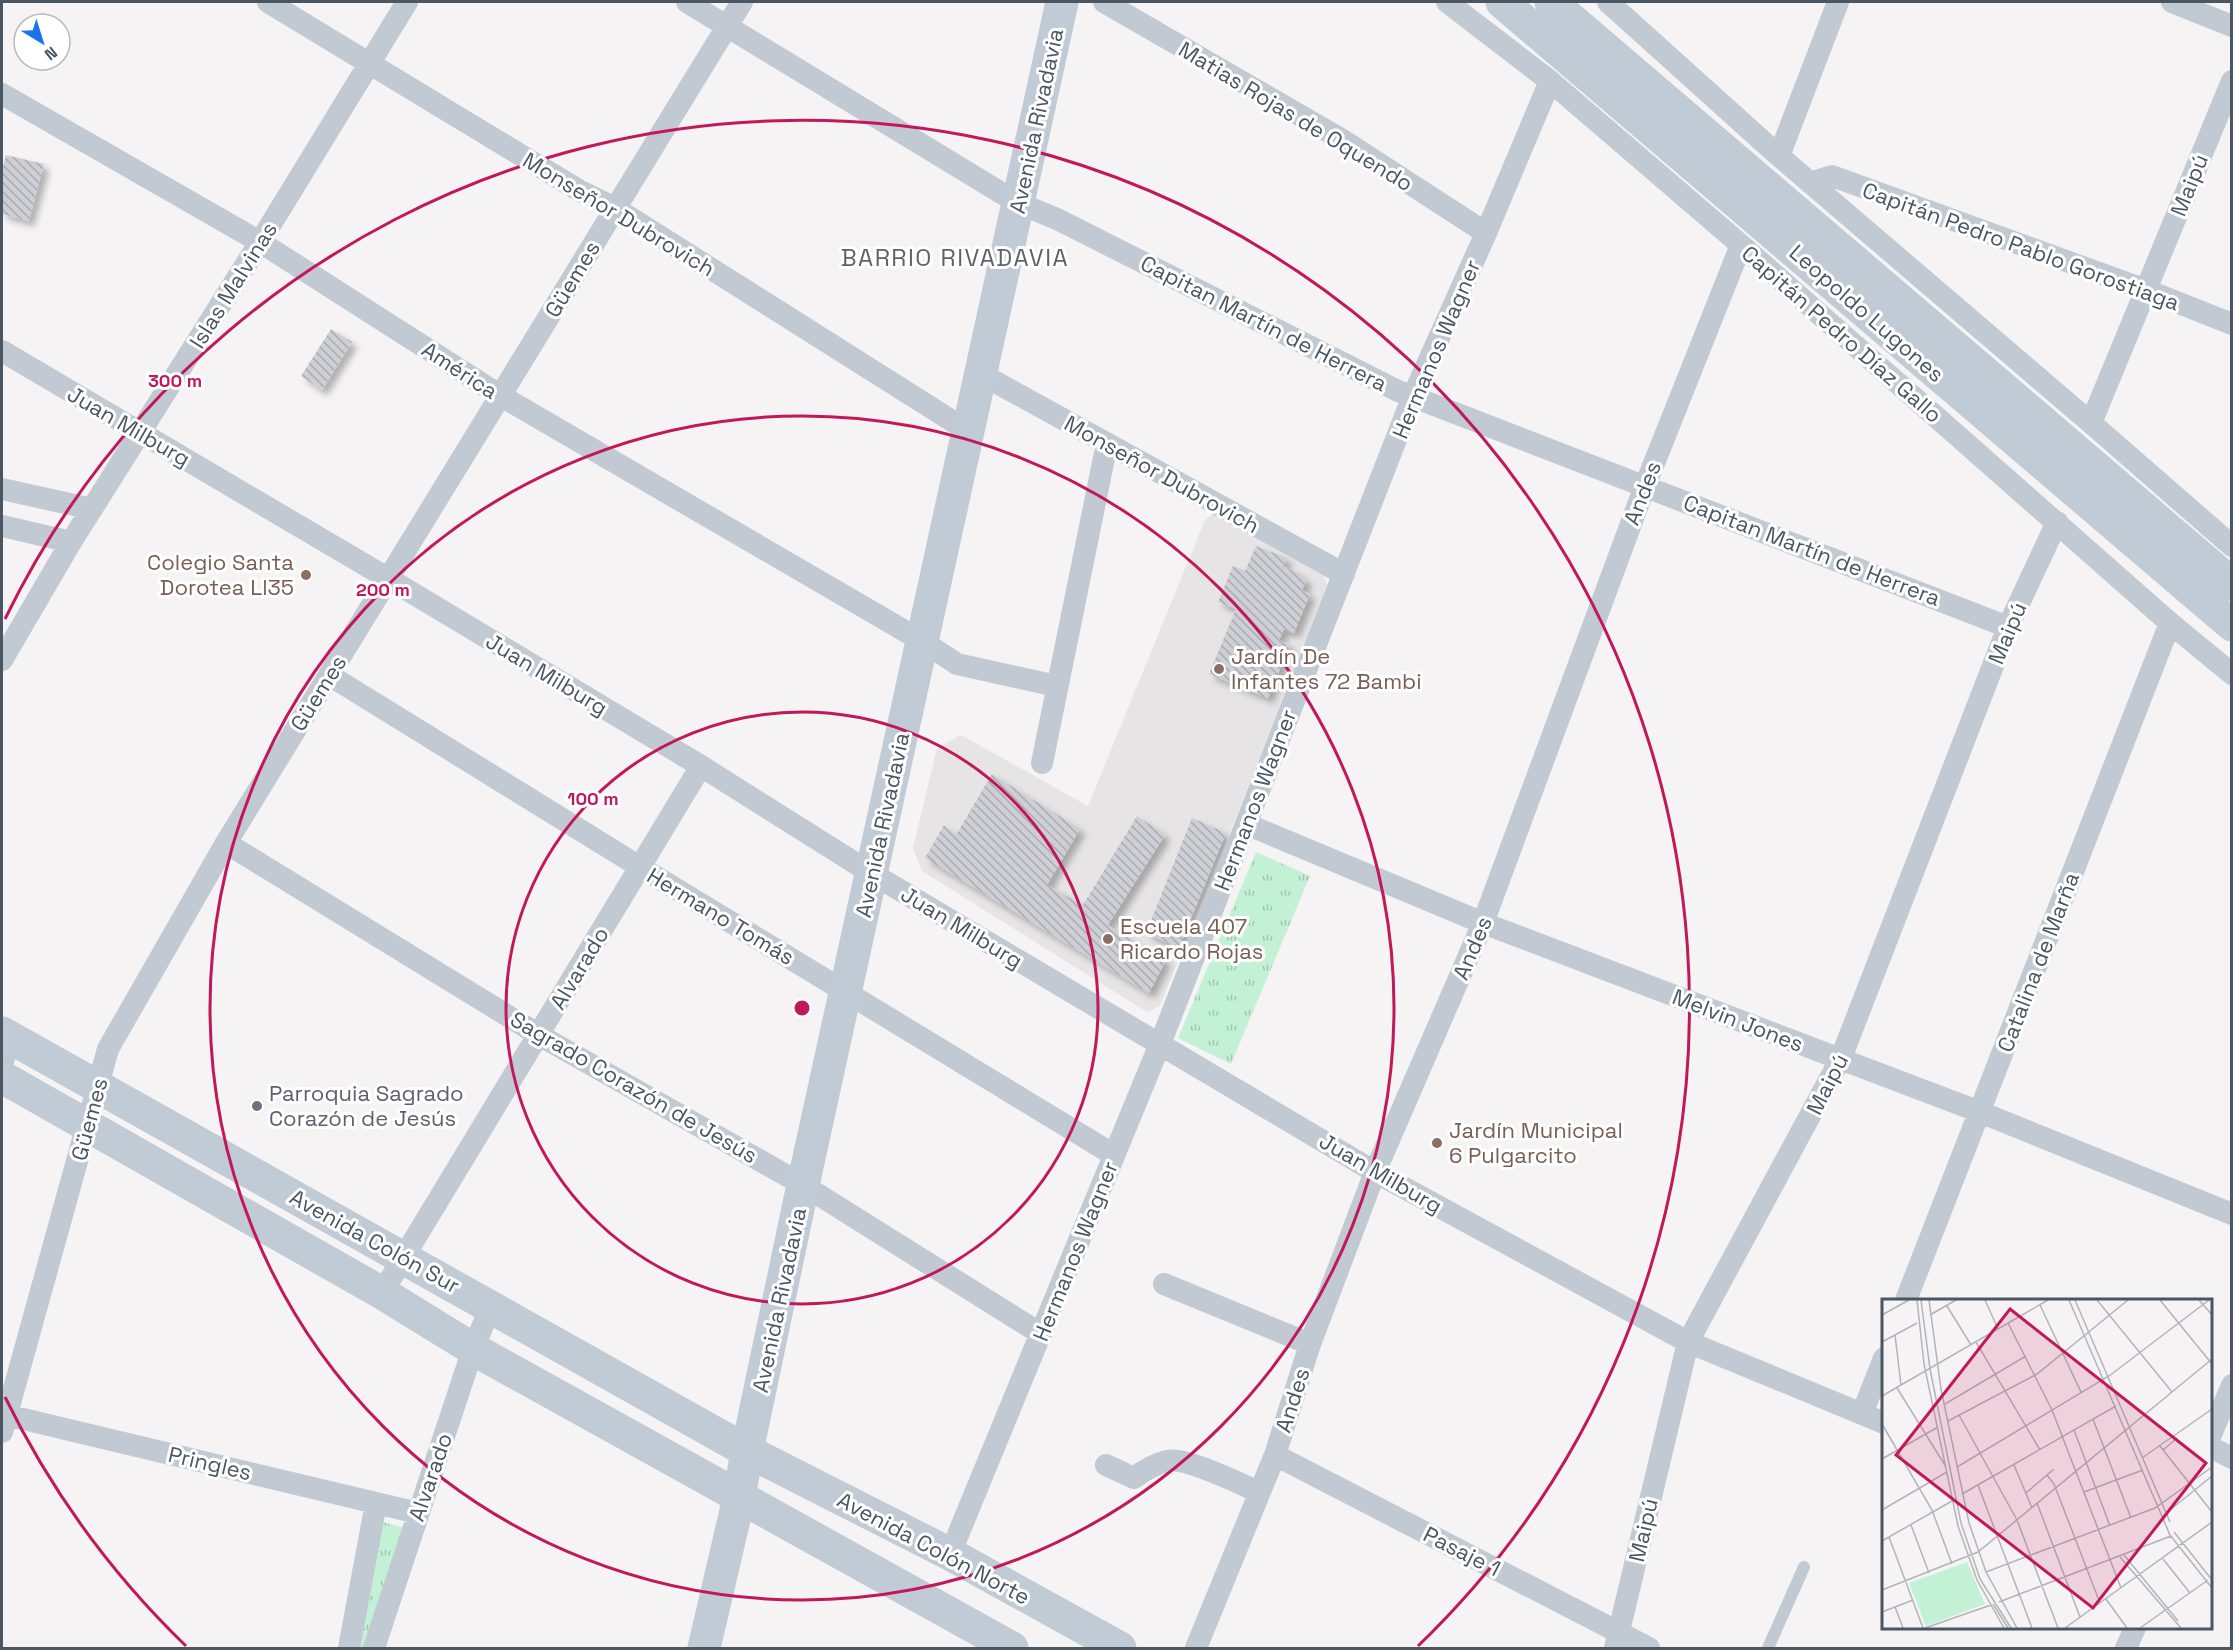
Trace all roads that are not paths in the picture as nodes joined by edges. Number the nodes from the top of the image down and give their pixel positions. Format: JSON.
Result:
{"nodes":[{"id":1,"x":268,"y":2,"type":"edge"},
{"id":2,"x":407,"y":2,"type":"edge"},
{"id":3,"x":687,"y":2,"type":"edge"},
{"id":4,"x":741,"y":2,"type":"edge"},
{"id":5,"x":1062,"y":2,"type":"edge"},
{"id":6,"x":1104,"y":2,"type":"edge"},
{"id":7,"x":1447,"y":2,"type":"edge"},
{"id":8,"x":1502,"y":2,"type":"edge"},
{"id":9,"x":1551,"y":2,"type":"edge"},
{"id":10,"x":1608,"y":2,"type":"edge"},
{"id":11,"x":1838,"y":2,"type":"edge"},
{"id":12,"x":2172,"y":2,"type":"edge"},
{"id":13,"x":727,"y":25,"type":"junction"},
{"id":14,"x":2232,"y":26,"type":"edge"},
{"id":15,"x":370,"y":63,"type":"junction"},
{"id":16,"x":1550,"y":81,"type":"junction"},
{"id":17,"x":2232,"y":81,"type":"edge"},
{"id":18,"x":2,"y":94,"type":"edge"},
{"id":19,"x":1779,"y":156,"type":"junction"},
{"id":20,"x":1810,"y":183,"type":"junction"},
{"id":21,"x":1018,"y":203,"type":"junction"},
{"id":22,"x":615,"y":208,"type":"junction"},
{"id":23,"x":1486,"y":233,"type":"junction"},
{"id":24,"x":260,"y":242,"type":"junction"},
{"id":25,"x":1741,"y":245,"type":"junction"},
{"id":26,"x":2146,"y":290,"type":"junction"},
{"id":27,"x":2232,"y":324,"type":"edge"},
{"id":28,"x":2,"y":351,"type":"edge"},
{"id":29,"x":981,"y":374,"type":"junction"},
{"id":30,"x":501,"y":396,"type":"junction"},
{"id":31,"x":1413,"y":396,"type":"junction"},
{"id":32,"x":2091,"y":423,"type":"junction"},
{"id":33,"x":968,"y":431,"type":"junction"},
{"id":34,"x":140,"y":432,"type":"junction"},
{"id":35,"x":1107,"y":443,"type":"junction"},
{"id":36,"x":1645,"y":486,"type":"junction"},
{"id":37,"x":2,"y":489,"type":"edge"},
{"id":38,"x":92,"y":509,"type":"junction"},
{"id":39,"x":2057,"y":522,"type":"junction"},
{"id":40,"x":2,"y":526,"type":"edge"},
{"id":41,"x":70,"y":542,"type":"junction"},
{"id":42,"x":2232,"y":546,"type":"edge"},
{"id":43,"x":1344,"y":574,"type":"junction"},
{"id":44,"x":389,"y":579,"type":"junction"},
{"id":45,"x":2232,"y":584,"type":"edge"},
{"id":46,"x":2170,"y":623,"type":"junction"},
{"id":47,"x":2232,"y":626,"type":"edge"},
{"id":48,"x":2008,"y":627,"type":"junction"},
{"id":49,"x":922,"y":641,"type":"junction"},
{"id":50,"x":2,"y":660,"type":"edge"},
{"id":51,"x":2232,"y":674,"type":"edge"},
{"id":52,"x":330,"y":675,"type":"junction"},
{"id":53,"x":1058,"y":686,"type":"junction"},
{"id":54,"x":1042,"y":763,"type":"dead end"},
{"id":55,"x":701,"y":766,"type":"junction"},
{"id":56,"x":1246,"y":824,"type":"junction"},
{"id":57,"x":226,"y":843,"type":"junction"},
{"id":58,"x":640,"y":867,"type":"junction"},
{"id":59,"x":871,"y":873,"type":"junction"},
{"id":60,"x":1483,"y":923,"type":"junction"},
{"id":61,"x":846,"y":992,"type":"junction"},
{"id":62,"x":539,"y":1035,"type":"junction"},
{"id":63,"x":1160,"y":1044,"type":"junction"},
{"id":64,"x":4,"y":1045,"type":"edge"},
{"id":65,"x":1841,"y":1058,"type":"junction"},
{"id":66,"x":2,"y":1077,"type":"edge"},
{"id":67,"x":97,"y":1088,"type":"junction"},
{"id":68,"x":1980,"y":1112,"type":"junction"},
{"id":69,"x":88,"y":1126,"type":"junction"},
{"id":70,"x":1114,"y":1155,"type":"junction"},
{"id":71,"x":1375,"y":1172,"type":"junction"},
{"id":72,"x":803,"y":1185,"type":"junction"},
{"id":73,"x":2232,"y":1214,"type":"edge"},
{"id":74,"x":404,"y":1257,"type":"junction"},
{"id":75,"x":1164,"y":1284,"type":"dead end"},
{"id":76,"x":382,"y":1293,"type":"junction"},
{"id":77,"x":1906,"y":1299,"type":"edge"},
{"id":78,"x":491,"y":1306,"type":"junction"},
{"id":79,"x":1041,"y":1334,"type":"junction"},
{"id":80,"x":1688,"y":1342,"type":"junction"},
{"id":81,"x":1310,"y":1344,"type":"junction"},
{"id":82,"x":473,"y":1349,"type":"junction"},
{"id":83,"x":1882,"y":1363,"type":"edge"},
{"id":84,"x":2232,"y":1385,"type":"edge"},
{"id":85,"x":1862,"y":1414,"type":"junction"},
{"id":86,"x":3,"y":1420,"type":"edge"},
{"id":87,"x":1882,"y":1422,"type":"edge"},
{"id":88,"x":2212,"y":1435,"type":"edge"},
{"id":89,"x":2212,"y":1448,"type":"edge"},
{"id":90,"x":747,"y":1451,"type":"junction"},
{"id":91,"x":1275,"y":1455,"type":"junction"},
{"id":92,"x":2232,"y":1458,"type":"edge"},
{"id":93,"x":1106,"y":1465,"type":"dead end"},
{"id":94,"x":1259,"y":1492,"type":"junction"},
{"id":95,"x":739,"y":1498,"type":"junction"},
{"id":96,"x":376,"y":1503,"type":"junction"},
{"id":97,"x":418,"y":1513,"type":"junction"},
{"id":98,"x":950,"y":1554,"type":"junction"},
{"id":99,"x":1804,"y":1567,"type":"dead end"},
{"id":100,"x":2134,"y":1629,"type":"edge"},
{"id":101,"x":1617,"y":1641,"type":"edge"},
{"id":102,"x":349,"y":1648,"type":"edge"},
{"id":103,"x":374,"y":1648,"type":"edge"},
{"id":104,"x":704,"y":1648,"type":"edge"},
{"id":105,"x":1012,"y":1648,"type":"edge"},
{"id":106,"x":1120,"y":1648,"type":"edge"},
{"id":107,"x":1196,"y":1648,"type":"edge"},
{"id":108,"x":1649,"y":1648,"type":"edge"},
{"id":109,"x":1768,"y":1648,"type":"edge"},
{"id":110,"x":2126,"y":1648,"type":"edge"}],
"edges":[{"from":1,"to":15,"type":"street","name":"Monseñor Dubrovich"},
{"from":2,"to":15,"type":"street","name":"Islas Malvinas"},
{"from":3,"to":13,"type":"street","name":"Capitan Martín de Herrera"},
{"from":4,"to":13,"type":"street","name":"Güemes"},
{"from":5,"to":21,"type":"main road","name":"Avenida Rivadavia"},
{"from":6,"to":23,"type":"street","name":"Matias Rojas de Oquendo"},
{"from":7,"to":16,"type":"street","name":"Capitán Pedro Díaz Gallo"},
{"from":8,"to":47,"type":"main road","name":"Leopoldo Lugones"},
{"from":9,"to":45,"type":"main road","name":"Leopoldo Lugones"},
{"from":10,"to":19,"type":"street"},
{"from":11,"to":19,"type":"street"},
{"from":12,"to":14,"type":"street"},
{"from":13,"to":21,"type":"street","name":"Capitan Martín de Herrera"},
{"from":13,"to":22,"type":"street","name":"Güemes"},
{"from":15,"to":22,"type":"street","name":"Monseñor Dubrovich"},
{"from":15,"to":24,"type":"street","name":"Islas Malvinas"},
{"from":16,"to":23,"type":"street","name":"Hermanos Wagner"},
{"from":16,"to":25,"type":"street","name":"Capitán Pedro Díaz Gallo"},
{"from":17,"to":26,"type":"street","name":"Maipú"},
{"from":18,"to":24,"type":"street","name":"América"},
{"from":19,"to":20,"type":"street"},
{"from":20,"to":26,"type":"street","name":"Capitán Pedro Pablo Gorostiaga"},
{"from":20,"to":32,"type":"street"},
{"from":21,"to":29,"type":"main road","name":"Avenida Rivadavia"},
{"from":21,"to":31,"type":"street","name":"Capitan Martín de Herrera"},
{"from":22,"to":30,"type":"street","name":"Güemes"},
{"from":22,"to":33,"type":"street","name":"Monseñor Dubrovich"},
{"from":23,"to":31,"type":"street","name":"Hermanos Wagner"},
{"from":24,"to":30,"type":"street","name":"América"},
{"from":24,"to":34,"type":"street","name":"Islas Malvinas"},
{"from":25,"to":36,"type":"street","name":"Andes"},
{"from":25,"to":39,"type":"street","name":"Capitán Pedro Díaz Gallo"},
{"from":26,"to":27,"type":"street","name":"Capitán Pedro Pablo Gorostiaga"},
{"from":26,"to":32,"type":"street","name":"Maipú"},
{"from":28,"to":34,"type":"street","name":"Juan Milburg"},
{"from":29,"to":33,"type":"main road","name":"Avenida Rivadavia"},
{"from":29,"to":35,"type":"street","name":"Monseñor Dubrovich"},
{"from":30,"to":44,"type":"street","name":"Güemes"},
{"from":30,"to":49,"type":"street","name":"América"},
{"from":31,"to":36,"type":"street","name":"Capitan Martín de Herrera"},
{"from":31,"to":43,"type":"street","name":"Hermanos Wagner"},
{"from":32,"to":42,"type":"street"},
{"from":33,"to":49,"type":"main road","name":"Avenida Rivadavia"},
{"from":34,"to":38,"type":"street","name":"Islas Malvinas"},
{"from":34,"to":44,"type":"street","name":"Juan Milburg"},
{"from":35,"to":43,"type":"street","name":"Monseñor Dubrovich"},
{"from":35,"to":53,"type":"street"},
{"from":36,"to":48,"type":"street","name":"Capitan Martín de Herrera"},
{"from":36,"to":60,"type":"street","name":"Andes"},
{"from":37,"to":38,"type":"street"},
{"from":38,"to":41,"type":"street","name":"Islas Malvinas"},
{"from":39,"to":46,"type":"street","name":"Capitán Pedro Díaz Gallo"},
{"from":39,"to":48,"type":"street","name":"Maipú"},
{"from":40,"to":41,"type":"street"},
{"from":41,"to":50,"type":"street","name":"Islas Malvinas"},
{"from":43,"to":56,"type":"street","name":"Hermanos Wagner"},
{"from":44,"to":52,"type":"street","name":"Güemes"},
{"from":44,"to":55,"type":"street","name":"Juan Milburg"},
{"from":46,"to":51,"type":"street","name":"Capitán Pedro Díaz Gallo"},
{"from":46,"to":68,"type":"street","name":"Catalina de Marña"},
{"from":48,"to":65,"type":"street","name":"Maipú"},
{"from":49,"to":53,"type":"street"},
{"from":49,"to":59,"type":"main road","name":"Avenida Rivadavia"},
{"from":52,"to":57,"type":"street","name":"Güemes"},
{"from":52,"to":58,"type":"street","name":"Hermano Tomás"},
{"from":53,"to":54,"type":"street"},
{"from":55,"to":58,"type":"street","name":"Alvarado"},
{"from":55,"to":59,"type":"street","name":"Juan Milburg"},
{"from":56,"to":60,"type":"street","name":"Melvin Jones"},
{"from":56,"to":63,"type":"street","name":"Hermanos Wagner"},
{"from":57,"to":62,"type":"street","name":"Sagrado Corazón de Jesús"},
{"from":57,"to":67,"type":"street","name":"Güemes"},
{"from":58,"to":61,"type":"street","name":"Hermano Tomás"},
{"from":58,"to":62,"type":"street","name":"Alvarado"},
{"from":59,"to":61,"type":"main road","name":"Avenida Rivadavia"},
{"from":59,"to":63,"type":"street","name":"Juan Milburg"},
{"from":60,"to":65,"type":"street","name":"Melvin Jones"},
{"from":60,"to":71,"type":"street","name":"Andes"},
{"from":61,"to":70,"type":"street","name":"Hermano Tomás"},
{"from":61,"to":72,"type":"main road","name":"Avenida Rivadavia"},
{"from":62,"to":72,"type":"street","name":"Sagrado Corazón de Jesús"},
{"from":62,"to":74,"type":"street","name":"Alvarado"},
{"from":63,"to":70,"type":"street","name":"Hermanos Wagner"},
{"from":63,"to":71,"type":"street","name":"Juan Milburg"},
{"from":64,"to":67,"type":"main road","name":"Avenida Colón Sur"},
{"from":65,"to":68,"type":"street","name":"Melvin Jones"},
{"from":65,"to":80,"type":"street","name":"Maipú"},
{"from":66,"to":69,"type":"main road","name":"Avenida Colón Sur"},
{"from":67,"to":69,"type":"street","name":"Güemes"},
{"from":67,"to":74,"type":"main road","name":"Avenida Colón Sur"},
{"from":68,"to":73,"type":"street","name":"Melvin Jones"},
{"from":68,"to":77,"type":"street","name":"Catalina de Marña"},
{"from":69,"to":76,"type":"main road","name":"Avenida Colón Sur"},
{"from":69,"to":86,"type":"street","name":"Güemes"},
{"from":70,"to":79,"type":"street","name":"Hermanos Wagner"},
{"from":71,"to":80,"type":"street","name":"Juan Milburg"},
{"from":71,"to":81,"type":"street","name":"Andes"},
{"from":72,"to":79,"type":"street","name":"Sagrado Corazón de Jesús"},
{"from":72,"to":90,"type":"main road","name":"Avenida Rivadavia"},
{"from":74,"to":76,"type":"street","name":"Alvarado"},
{"from":74,"to":78,"type":"main road","name":"Avenida Colón Sur"},
{"from":75,"to":81,"type":"street"},
{"from":76,"to":82,"type":"main road","name":"Avenida Colón Sur"},
{"from":78,"to":82,"type":"street","name":"Alvarado"},
{"from":78,"to":90,"type":"main road","name":"Avenida Colón Sur"},
{"from":79,"to":98,"type":"street","name":"Hermanos Wagner"},
{"from":80,"to":85,"type":"street","name":"Juan Milburg"},
{"from":80,"to":101,"type":"street","name":"Maipú"},
{"from":81,"to":91,"type":"street","name":"Andes"},
{"from":82,"to":95,"type":"main road","name":"Avenida Colón Sur"},
{"from":82,"to":97,"type":"street","name":"Alvarado"},
{"from":83,"to":85,"type":"street"},
{"from":84,"to":88,"type":"street"},
{"from":85,"to":87,"type":"street","name":"Juan Milburg"},
{"from":86,"to":96,"type":"street","name":"Pringles"},
{"from":89,"to":92,"type":"street"},
{"from":90,"to":95,"type":"main road","name":"Avenida Rivadavia"},
{"from":90,"to":98,"type":"main road","name":"Avenida Colón Norte"},
{"from":91,"to":94,"type":"street","name":"Andes"},
{"from":91,"to":101,"type":"street","name":"Pasaje 1"},
{"from":93,"to":94,"type":"street"},
{"from":94,"to":107,"type":"street","name":"Andes"},
{"from":95,"to":104,"type":"main road","name":"Avenida Rivadavia"},
{"from":95,"to":105,"type":"main road"},
{"from":96,"to":97,"type":"street","name":"Pringles"},
{"from":96,"to":102,"type":"street"},
{"from":97,"to":103,"type":"street","name":"Alvarado"},
{"from":98,"to":106,"type":"main road","name":"Avenida Colón Norte"},
{"from":99,"to":109,"type":"lane"},
{"from":100,"to":110,"type":"street"},
{"from":101,"to":108,"type":"street","name":"Pasaje 1"}]}
